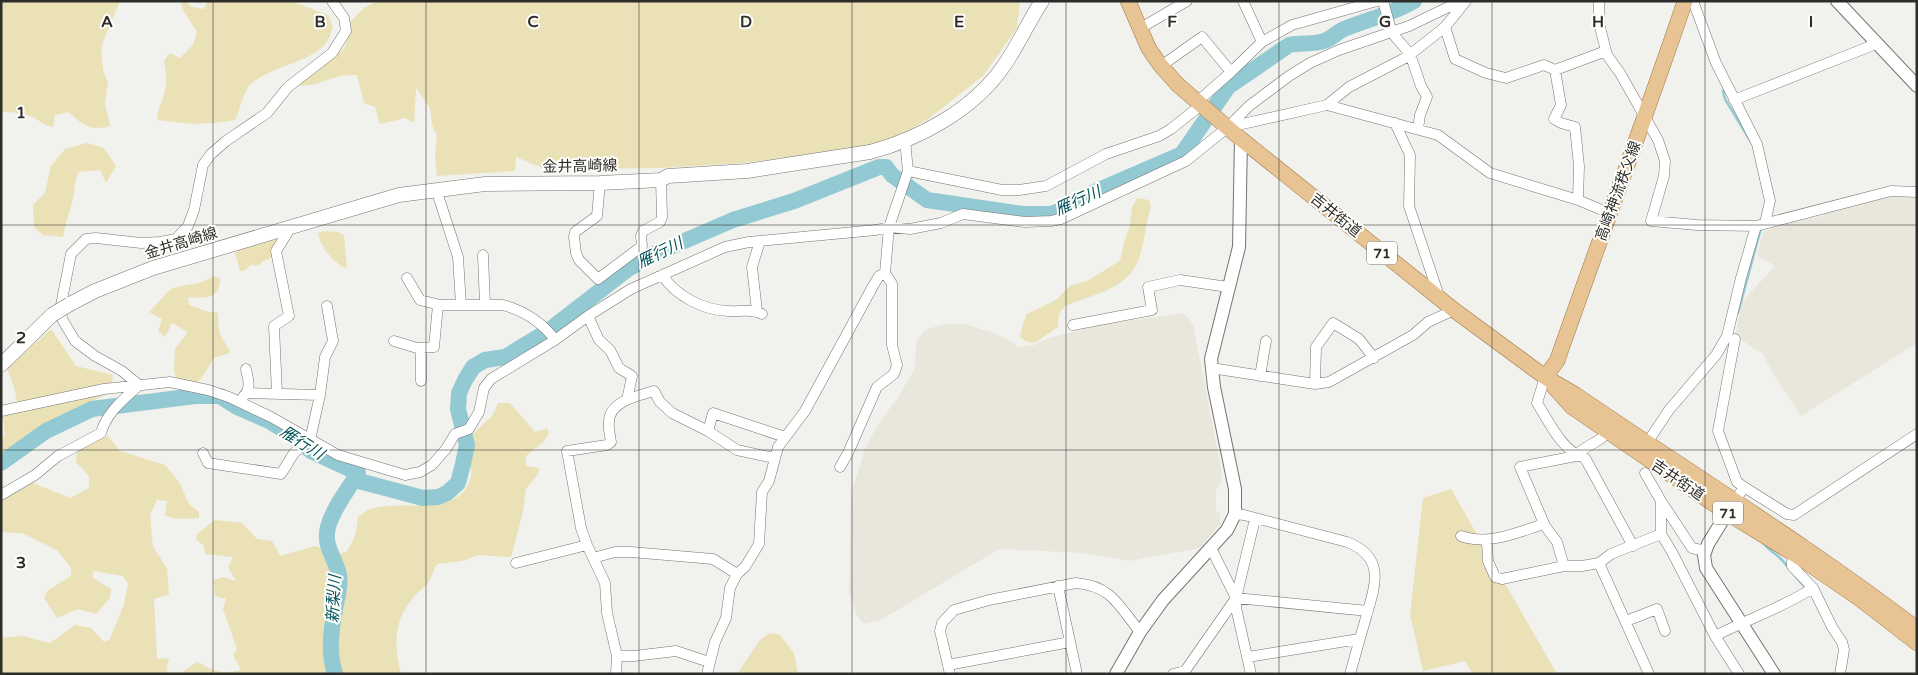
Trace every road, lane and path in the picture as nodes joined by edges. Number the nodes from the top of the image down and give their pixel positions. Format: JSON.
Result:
{"nodes":[{"id":1,"x":332,"y":1,"type":"edge"},
{"id":2,"x":1042,"y":1,"type":"edge"},
{"id":3,"x":1128,"y":1,"type":"edge"},
{"id":4,"x":1187,"y":1,"type":"edge"},
{"id":5,"x":1243,"y":1,"type":"edge"},
{"id":6,"x":1376,"y":1,"type":"edge"},
{"id":7,"x":1383,"y":1,"type":"edge"},
{"id":8,"x":1461,"y":1,"type":"edge"},
{"id":9,"x":1466,"y":1,"type":"edge"},
{"id":10,"x":1599,"y":1,"type":"edge"},
{"id":11,"x":1685,"y":1,"type":"edge"},
{"id":12,"x":1693,"y":1,"type":"edge"},
{"id":13,"x":1837,"y":1,"type":"edge"},
{"id":14,"x":1445,"y":27,"type":"junction"},
{"id":15,"x":1139,"y":29,"type":"junction"},
{"id":16,"x":1392,"y":33,"type":"junction"},
{"id":17,"x":1262,"y":42,"type":"junction"},
{"id":18,"x":1876,"y":44,"type":"junction"},
{"id":19,"x":1606,"y":51,"type":"junction"},
{"id":20,"x":1410,"y":54,"type":"junction"},
{"id":21,"x":1161,"y":66,"type":"junction"},
{"id":22,"x":1556,"y":70,"type":"junction"},
{"id":23,"x":1232,"y":72,"type":"junction"},
{"id":24,"x":1917,"y":86,"type":"edge"},
{"id":25,"x":1734,"y":100,"type":"junction"},
{"id":26,"x":1201,"y":105,"type":"junction"},
{"id":27,"x":1327,"y":105,"type":"junction"},
{"id":28,"x":1645,"y":117,"type":"junction"},
{"id":29,"x":1395,"y":123,"type":"junction"},
{"id":30,"x":1226,"y":125,"type":"junction"},
{"id":31,"x":1418,"y":129,"type":"junction"},
{"id":32,"x":1241,"y":139,"type":"junction"},
{"id":33,"x":905,"y":140,"type":"junction"},
{"id":34,"x":907,"y":175,"type":"junction"},
{"id":35,"x":661,"y":180,"type":"junction"},
{"id":36,"x":600,"y":183,"type":"junction"},
{"id":37,"x":436,"y":189,"type":"junction"},
{"id":38,"x":1917,"y":192,"type":"edge"},
{"id":39,"x":1578,"y":200,"type":"junction"},
{"id":40,"x":1609,"y":213,"type":"junction"},
{"id":41,"x":1761,"y":224,"type":"junction"},
{"id":42,"x":291,"y":227,"type":"junction"},
{"id":43,"x":889,"y":227,"type":"junction"},
{"id":44,"x":760,"y":241,"type":"junction"},
{"id":45,"x":483,"y":255,"type":"dead end"},
{"id":46,"x":885,"y":273,"type":"junction"},
{"id":47,"x":662,"y":275,"type":"junction"},
{"id":48,"x":407,"y":278,"type":"dead end"},
{"id":49,"x":1228,"y":287,"type":"junction"},
{"id":50,"x":1440,"y":300,"type":"junction"},
{"id":51,"x":438,"y":305,"type":"junction"},
{"id":52,"x":461,"y":305,"type":"junction"},
{"id":53,"x":485,"y":305,"type":"junction"},
{"id":54,"x":327,"y":306,"type":"dead end"},
{"id":55,"x":1454,"y":310,"type":"junction"},
{"id":56,"x":588,"y":316,"type":"junction"},
{"id":57,"x":1073,"y":326,"type":"dead end"},
{"id":58,"x":555,"y":340,"type":"junction"},
{"id":59,"x":1734,"y":340,"type":"dead end"},
{"id":60,"x":394,"y":341,"type":"dead end"},
{"id":61,"x":1266,"y":341,"type":"dead end"},
{"id":62,"x":421,"y":348,"type":"junction"},
{"id":63,"x":1374,"y":358,"type":"junction"},
{"id":64,"x":1,"y":365,"type":"edge"},
{"id":65,"x":1211,"y":368,"type":"junction"},
{"id":66,"x":246,"y":369,"type":"dead end"},
{"id":67,"x":1260,"y":376,"type":"junction"},
{"id":68,"x":1545,"y":377,"type":"junction"},
{"id":69,"x":421,"y":381,"type":"dead end"},
{"id":70,"x":139,"y":384,"type":"junction"},
{"id":71,"x":1315,"y":384,"type":"junction"},
{"id":72,"x":247,"y":393,"type":"junction"},
{"id":73,"x":277,"y":394,"type":"junction"},
{"id":74,"x":320,"y":395,"type":"junction"},
{"id":75,"x":627,"y":400,"type":"junction"},
{"id":76,"x":238,"y":402,"type":"junction"},
{"id":77,"x":1,"y":411,"type":"edge"},
{"id":78,"x":708,"y":431,"type":"junction"},
{"id":79,"x":1608,"y":432,"type":"junction"},
{"id":80,"x":1917,"y":434,"type":"edge"},
{"id":81,"x":785,"y":438,"type":"junction"},
{"id":82,"x":306,"y":443,"type":"junction"},
{"id":83,"x":1647,"y":443,"type":"junction"},
{"id":84,"x":202,"y":453,"type":"dead end"},
{"id":85,"x":1576,"y":456,"type":"junction"},
{"id":86,"x":774,"y":458,"type":"junction"},
{"id":87,"x":840,"y":467,"type":"dead end"},
{"id":88,"x":1645,"y":473,"type":"dead end"},
{"id":89,"x":1744,"y":487,"type":"junction"},
{"id":90,"x":1,"y":495,"type":"edge"},
{"id":91,"x":1661,"y":502,"type":"junction"},
{"id":92,"x":1731,"y":507,"type":"junction"},
{"id":93,"x":1235,"y":514,"type":"junction"},
{"id":94,"x":1255,"y":519,"type":"junction"},
{"id":95,"x":1544,"y":524,"type":"junction"},
{"id":96,"x":1661,"y":534,"type":"junction"},
{"id":97,"x":1461,"y":536,"type":"dead end"},
{"id":98,"x":1488,"y":541,"type":"junction"},
{"id":99,"x":587,"y":545,"type":"junction"},
{"id":100,"x":1633,"y":546,"type":"junction"},
{"id":101,"x":1212,"y":548,"type":"junction"},
{"id":102,"x":1706,"y":550,"type":"junction"},
{"id":103,"x":1796,"y":555,"type":"junction"},
{"id":104,"x":593,"y":558,"type":"junction"},
{"id":105,"x":516,"y":563,"type":"dead end"},
{"id":106,"x":1599,"y":563,"type":"junction"},
{"id":107,"x":1564,"y":566,"type":"junction"},
{"id":108,"x":737,"y":574,"type":"junction"},
{"id":109,"x":1058,"y":586,"type":"junction"},
{"id":110,"x":1813,"y":588,"type":"junction"},
{"id":111,"x":1236,"y":598,"type":"junction"},
{"id":112,"x":1368,"y":611,"type":"junction"},
{"id":113,"x":1626,"y":621,"type":"junction"},
{"id":114,"x":1741,"y":622,"type":"junction"},
{"id":115,"x":1917,"y":628,"type":"edge"},
{"id":116,"x":1665,"y":631,"type":"dead end"},
{"id":117,"x":1140,"y":632,"type":"junction"},
{"id":118,"x":1715,"y":636,"type":"junction"},
{"id":119,"x":1360,"y":639,"type":"junction"},
{"id":120,"x":1070,"y":642,"type":"junction"},
{"id":121,"x":1917,"y":643,"type":"edge"},
{"id":122,"x":617,"y":656,"type":"junction"},
{"id":123,"x":1248,"y":658,"type":"junction"},
{"id":124,"x":709,"y":662,"type":"junction"},
{"id":125,"x":949,"y":669,"type":"edge"},
{"id":126,"x":1176,"y":673,"type":"edge"},
{"id":127,"x":616,"y":674,"type":"edge"},
{"id":128,"x":707,"y":674,"type":"edge"},
{"id":129,"x":1077,"y":674,"type":"edge"},
{"id":130,"x":1116,"y":674,"type":"edge"},
{"id":131,"x":1251,"y":674,"type":"edge"},
{"id":132,"x":1350,"y":674,"type":"edge"},
{"id":133,"x":1649,"y":674,"type":"edge"},
{"id":134,"x":1739,"y":674,"type":"edge"},
{"id":135,"x":1774,"y":674,"type":"edge"},
{"id":136,"x":1840,"y":674,"type":"edge"}],
"edges":[{"from":1,"to":70,"type":"street"},
{"from":2,"to":33,"type":"main road","name":"金井高崎線"},
{"from":3,"to":15,"type":"main road","number":"71"},
{"from":4,"to":15,"type":"street"},
{"from":5,"to":17,"type":"street"},
{"from":6,"to":17,"type":"street"},
{"from":7,"to":16,"type":"street"},
{"from":8,"to":16,"type":"street"},
{"from":9,"to":14,"type":"street"},
{"from":10,"to":19,"type":"street"},
{"from":11,"to":28,"type":"main road","name":"高崎神流秩父線"},
{"from":12,"to":25,"type":"street"},
{"from":13,"to":18,"type":"street"},
{"from":14,"to":20,"type":"street"},
{"from":14,"to":22,"type":"street"},
{"from":15,"to":21,"type":"main road","number":"71"},
{"from":16,"to":20,"type":"street"},
{"from":16,"to":30,"type":"street"},
{"from":17,"to":23,"type":"street"},
{"from":18,"to":24,"type":"street"},
{"from":18,"to":25,"type":"street"},
{"from":19,"to":22,"type":"street"},
{"from":19,"to":28,"type":"street"},
{"from":20,"to":27,"type":"street"},
{"from":20,"to":31,"type":"street"},
{"from":21,"to":23,"type":"street"},
{"from":21,"to":26,"type":"main road","number":"71"},
{"from":22,"to":39,"type":"street"},
{"from":23,"to":26,"type":"street"},
{"from":25,"to":41,"type":"street"},
{"from":26,"to":30,"type":"main road","number":"71"},
{"from":26,"to":34,"type":"street"},
{"from":27,"to":29,"type":"street"},
{"from":27,"to":30,"type":"street"},
{"from":28,"to":40,"type":"main road","name":"高崎神流秩父線"},
{"from":28,"to":41,"type":"street"},
{"from":29,"to":31,"type":"street"},
{"from":29,"to":50,"type":"street"},
{"from":30,"to":32,"type":"main road","name":"吉井街道","number":"71"},
{"from":30,"to":43,"type":"street"},
{"from":31,"to":39,"type":"street"},
{"from":32,"to":49,"type":"street"},
{"from":32,"to":50,"type":"main road","name":"吉井街道","number":"71"},
{"from":33,"to":34,"type":"street"},
{"from":33,"to":35,"type":"main road","name":"金井高崎線"},
{"from":34,"to":43,"type":"street"},
{"from":35,"to":36,"type":"main road","name":"金井高崎線"},
{"from":35,"to":36,"type":"street"},
{"from":36,"to":37,"type":"main road","name":"金井高崎線"},
{"from":37,"to":42,"type":"main road","name":"金井高崎線"},
{"from":37,"to":52,"type":"street"},
{"from":38,"to":41,"type":"street"},
{"from":39,"to":40,"type":"street"},
{"from":40,"to":68,"type":"main road","name":"高崎神流秩父線"},
{"from":41,"to":83,"type":"street"},
{"from":42,"to":64,"type":"main road","name":"金井高崎線","bridge":true},
{"from":42,"to":73,"type":"street"},
{"from":43,"to":44,"type":"street"},
{"from":43,"to":46,"type":"street"},
{"from":44,"to":47,"type":"street"},
{"from":44,"to":47,"type":"street"},
{"from":45,"to":53,"type":"street"},
{"from":46,"to":81,"type":"street"},
{"from":46,"to":87,"type":"street"},
{"from":47,"to":56,"type":"street"},
{"from":48,"to":51,"type":"street"},
{"from":49,"to":57,"type":"street"},
{"from":49,"to":65,"type":"street"},
{"from":50,"to":55,"type":"main road","name":"吉井街道","number":"71"},
{"from":51,"to":52,"type":"street"},
{"from":51,"to":62,"type":"street"},
{"from":52,"to":53,"type":"street"},
{"from":53,"to":58,"type":"street"},
{"from":54,"to":74,"type":"street"},
{"from":55,"to":63,"type":"street"},
{"from":55,"to":68,"type":"main road","name":"吉井街道","number":"71"},
{"from":56,"to":58,"type":"street"},
{"from":56,"to":75,"type":"street"},
{"from":58,"to":82,"type":"street"},
{"from":59,"to":89,"type":"street"},
{"from":60,"to":62,"type":"street"},
{"from":61,"to":67,"type":"street"},
{"from":62,"to":69,"type":"street"},
{"from":63,"to":71,"type":"street"},
{"from":63,"to":71,"type":"street"},
{"from":65,"to":67,"type":"street"},
{"from":65,"to":93,"type":"street"},
{"from":66,"to":72,"type":"street"},
{"from":67,"to":71,"type":"street"},
{"from":68,"to":79,"type":"main road","name":"吉井街道","number":"71"},
{"from":68,"to":83,"type":"main road","name":"吉井街道","number":"71"},
{"from":68,"to":85,"type":"street"},
{"from":70,"to":76,"type":"street"},
{"from":70,"to":77,"type":"street"},
{"from":70,"to":90,"type":"street"},
{"from":72,"to":73,"type":"street"},
{"from":72,"to":76,"type":"street"},
{"from":73,"to":74,"type":"street"},
{"from":74,"to":82,"type":"street"},
{"from":75,"to":78,"type":"street"},
{"from":75,"to":99,"type":"street"},
{"from":76,"to":82,"type":"street"},
{"from":78,"to":81,"type":"street"},
{"from":78,"to":86,"type":"street"},
{"from":79,"to":85,"type":"street"},
{"from":79,"to":92,"type":"main road","name":"吉井街道","number":"71"},
{"from":80,"to":89,"type":"street"},
{"from":81,"to":86,"type":"street"},
{"from":82,"to":84,"type":"street"},
{"from":83,"to":92,"type":"main road","name":"吉井街道","number":"71"},
{"from":85,"to":95,"type":"street"},
{"from":85,"to":100,"type":"street"},
{"from":86,"to":108,"type":"street"},
{"from":88,"to":91,"type":"street"},
{"from":89,"to":92,"type":"street"},
{"from":91,"to":96,"type":"street"},
{"from":91,"to":102,"type":"street"},
{"from":92,"to":102,"type":"street"},
{"from":92,"to":103,"type":"main road","name":"吉井街道","number":"71"},
{"from":92,"to":115,"type":"main road","name":"吉井街道","number":"71"},
{"from":93,"to":94,"type":"street"},
{"from":93,"to":101,"type":"street"},
{"from":94,"to":111,"type":"street"},
{"from":94,"to":112,"type":"street"},
{"from":95,"to":98,"type":"street"},
{"from":95,"to":107,"type":"street"},
{"from":96,"to":100,"type":"street"},
{"from":96,"to":118,"type":"street"},
{"from":97,"to":98,"type":"street"},
{"from":98,"to":107,"type":"street"},
{"from":99,"to":104,"type":"street"},
{"from":99,"to":105,"type":"street"},
{"from":100,"to":106,"type":"street"},
{"from":101,"to":111,"type":"street"},
{"from":101,"to":117,"type":"street"},
{"from":102,"to":114,"type":"street"},
{"from":103,"to":110,"type":"street"},
{"from":103,"to":121,"type":"main road","name":"吉井街道","number":"71"},
{"from":104,"to":108,"type":"street"},
{"from":104,"to":122,"type":"street"},
{"from":106,"to":107,"type":"street"},
{"from":106,"to":113,"type":"street"},
{"from":108,"to":124,"type":"street"},
{"from":109,"to":117,"type":"street"},
{"from":109,"to":120,"type":"street"},
{"from":109,"to":125,"type":"street"},
{"from":110,"to":114,"type":"street"},
{"from":110,"to":136,"type":"street"},
{"from":111,"to":112,"type":"street"},
{"from":111,"to":123,"type":"street"},
{"from":111,"to":126,"type":"street"},
{"from":112,"to":119,"type":"street"},
{"from":113,"to":116,"type":"street"},
{"from":113,"to":133,"type":"street"},
{"from":114,"to":118,"type":"street"},
{"from":114,"to":135,"type":"street"},
{"from":117,"to":130,"type":"street"},
{"from":118,"to":134,"type":"street"},
{"from":119,"to":123,"type":"street"},
{"from":119,"to":132,"type":"street"},
{"from":120,"to":125,"type":"street"},
{"from":120,"to":129,"type":"street"},
{"from":122,"to":124,"type":"street"},
{"from":122,"to":127,"type":"street"},
{"from":123,"to":131,"type":"street"},
{"from":124,"to":128,"type":"street"}]}
